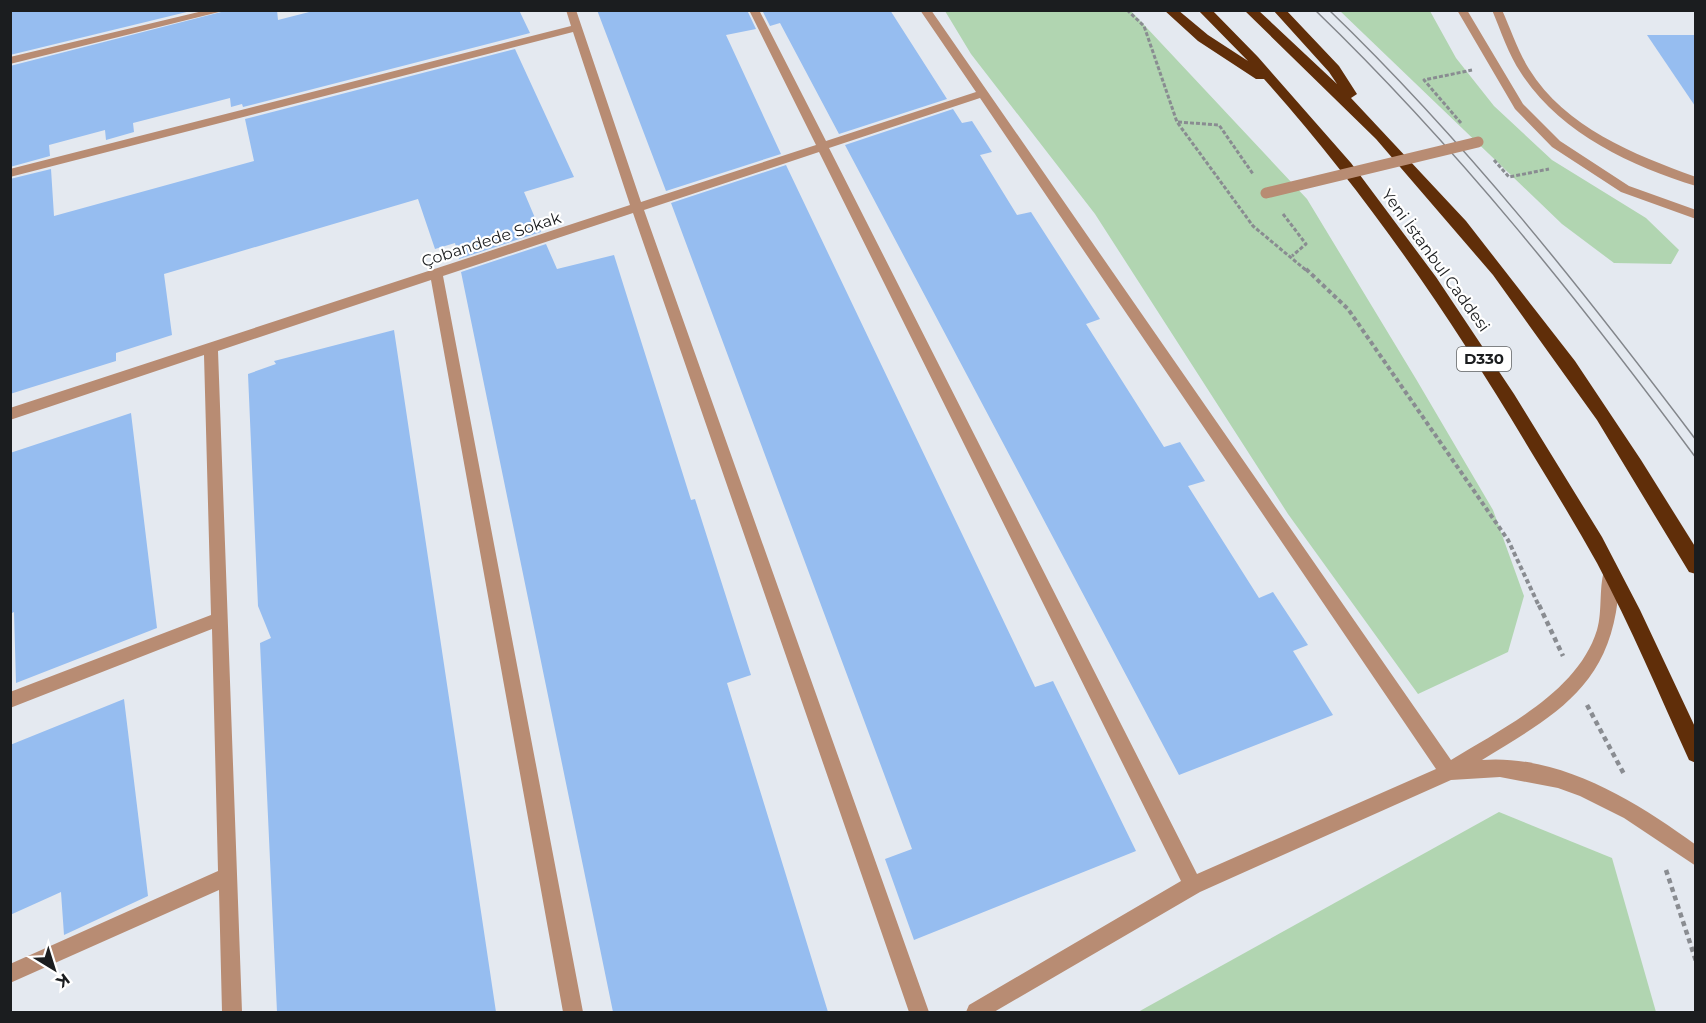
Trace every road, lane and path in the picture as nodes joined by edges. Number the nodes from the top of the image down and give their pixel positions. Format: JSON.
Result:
{"nodes":[{"id":1,"x":222,"y":10,"type":"edge"},
{"id":2,"x":571,"y":10,"type":"edge"},
{"id":3,"x":754,"y":10,"type":"edge"},
{"id":4,"x":926,"y":10,"type":"edge"},
{"id":5,"x":1128,"y":10,"type":"edge"},
{"id":6,"x":1170,"y":10,"type":"edge"},
{"id":7,"x":1204,"y":10,"type":"edge"},
{"id":8,"x":1250,"y":10,"type":"edge"},
{"id":9,"x":1278,"y":10,"type":"edge"},
{"id":10,"x":1462,"y":10,"type":"edge"},
{"id":11,"x":1497,"y":10,"type":"edge"},
{"id":12,"x":577,"y":28,"type":"junction"},
{"id":13,"x":10,"y":61,"type":"edge"},
{"id":14,"x":1494,"y":65,"type":"junction"},
{"id":15,"x":1526,"y":73,"type":"junction"},
{"id":16,"x":1502,"y":79,"type":"junction"},
{"id":17,"x":1424,"y":80,"type":"dead end"},
{"id":18,"x":1273,"y":82,"type":"junction"},
{"id":19,"x":982,"y":94,"type":"junction"},
{"id":20,"x":1366,"y":118,"type":"junction"},
{"id":21,"x":1178,"y":122,"type":"junction"},
{"id":22,"x":1219,"y":125,"type":"dead end"},
{"id":23,"x":1478,"y":142,"type":"dead end"},
{"id":24,"x":824,"y":146,"type":"junction"},
{"id":25,"x":1582,"y":162,"type":"junction"},
{"id":26,"x":10,"y":173,"type":"edge"},
{"id":27,"x":1509,"y":177,"type":"dead end"},
{"id":28,"x":1695,"y":182,"type":"edge"},
{"id":29,"x":1266,"y":193,"type":"dead end"},
{"id":30,"x":637,"y":208,"type":"junction"},
{"id":31,"x":1695,"y":215,"type":"edge"},
{"id":32,"x":1306,"y":244,"type":"dead end"},
{"id":33,"x":1292,"y":256,"type":"junction"},
{"id":34,"x":436,"y":275,"type":"junction"},
{"id":35,"x":211,"y":349,"type":"junction"},
{"id":36,"x":10,"y":414,"type":"edge"},
{"id":37,"x":1695,"y":566,"type":"edge"},
{"id":38,"x":1611,"y":571,"type":"junction"},
{"id":39,"x":219,"y":619,"type":"junction"},
{"id":40,"x":1576,"y":684,"type":"junction"},
{"id":41,"x":10,"y":700,"type":"edge"},
{"id":42,"x":1695,"y":753,"type":"edge"},
{"id":43,"x":1449,"y":772,"type":"junction"},
{"id":44,"x":1630,"y":785,"type":"dead end"},
{"id":45,"x":1652,"y":825,"type":"junction"},
{"id":46,"x":1695,"y":857,"type":"edge"},
{"id":47,"x":227,"y":877,"type":"junction"},
{"id":48,"x":1193,"y":885,"type":"junction"},
{"id":49,"x":1695,"y":961,"type":"edge"},
{"id":50,"x":10,"y":974,"type":"edge"},
{"id":51,"x":232,"y":1012,"type":"edge"},
{"id":52,"x":573,"y":1012,"type":"edge"},
{"id":53,"x":918,"y":1012,"type":"edge"},
{"id":54,"x":976,"y":1012,"type":"edge"}],
"edges":[{"from":1,"to":13,"type":"street"},
{"from":2,"to":12,"type":"street"},
{"from":3,"to":24,"type":"street"},
{"from":4,"to":19,"type":"street"},
{"from":5,"to":21,"type":"path"},
{"from":6,"to":18,"type":"highway"},
{"from":7,"to":18,"type":"highway","name":"Yeni İstanbul Caddesi","number":"D330"},
{"from":8,"to":20,"type":"highway"},
{"from":9,"to":20,"type":"highway"},
{"from":10,"to":14,"type":"street"},
{"from":11,"to":15,"type":"street"},
{"from":12,"to":26,"type":"street"},
{"from":12,"to":30,"type":"street"},
{"from":14,"to":16,"type":"street"},
{"from":14,"to":17,"type":"path"},
{"from":15,"to":16,"type":"street"},
{"from":15,"to":28,"type":"street"},
{"from":16,"to":25,"type":"street"},
{"from":18,"to":38,"type":"highway","name":"Yeni İstanbul Caddesi","number":"D330"},
{"from":19,"to":24,"type":"street","name":"Çobandede Sokak"},
{"from":19,"to":43,"type":"street"},
{"from":20,"to":37,"type":"highway"},
{"from":21,"to":22,"type":"path"},
{"from":21,"to":33,"type":"path"},
{"from":23,"to":29,"type":"street","bridge":true},
{"from":24,"to":30,"type":"street","name":"Çobandede Sokak"},
{"from":24,"to":48,"type":"street"},
{"from":25,"to":27,"type":"path"},
{"from":25,"to":31,"type":"street"},
{"from":30,"to":34,"type":"street","name":"Çobandede Sokak"},
{"from":30,"to":53,"type":"street"},
{"from":32,"to":33,"type":"path"},
{"from":33,"to":40,"type":"path"},
{"from":34,"to":35,"type":"street","name":"Çobandede Sokak"},
{"from":34,"to":52,"type":"street"},
{"from":35,"to":36,"type":"street","name":"Çobandede Sokak"},
{"from":35,"to":39,"type":"street"},
{"from":38,"to":40,"type":"street"},
{"from":38,"to":42,"type":"highway","name":"Yeni İstanbul Caddesi","number":"D330"},
{"from":39,"to":41,"type":"street"},
{"from":39,"to":47,"type":"street"},
{"from":40,"to":43,"type":"street"},
{"from":40,"to":44,"type":"path"},
{"from":43,"to":45,"type":"street"},
{"from":43,"to":48,"type":"street"},
{"from":45,"to":46,"type":"street"},
{"from":45,"to":49,"type":"path"},
{"from":47,"to":50,"type":"street"},
{"from":47,"to":51,"type":"street"},
{"from":48,"to":54,"type":"street"}]}
